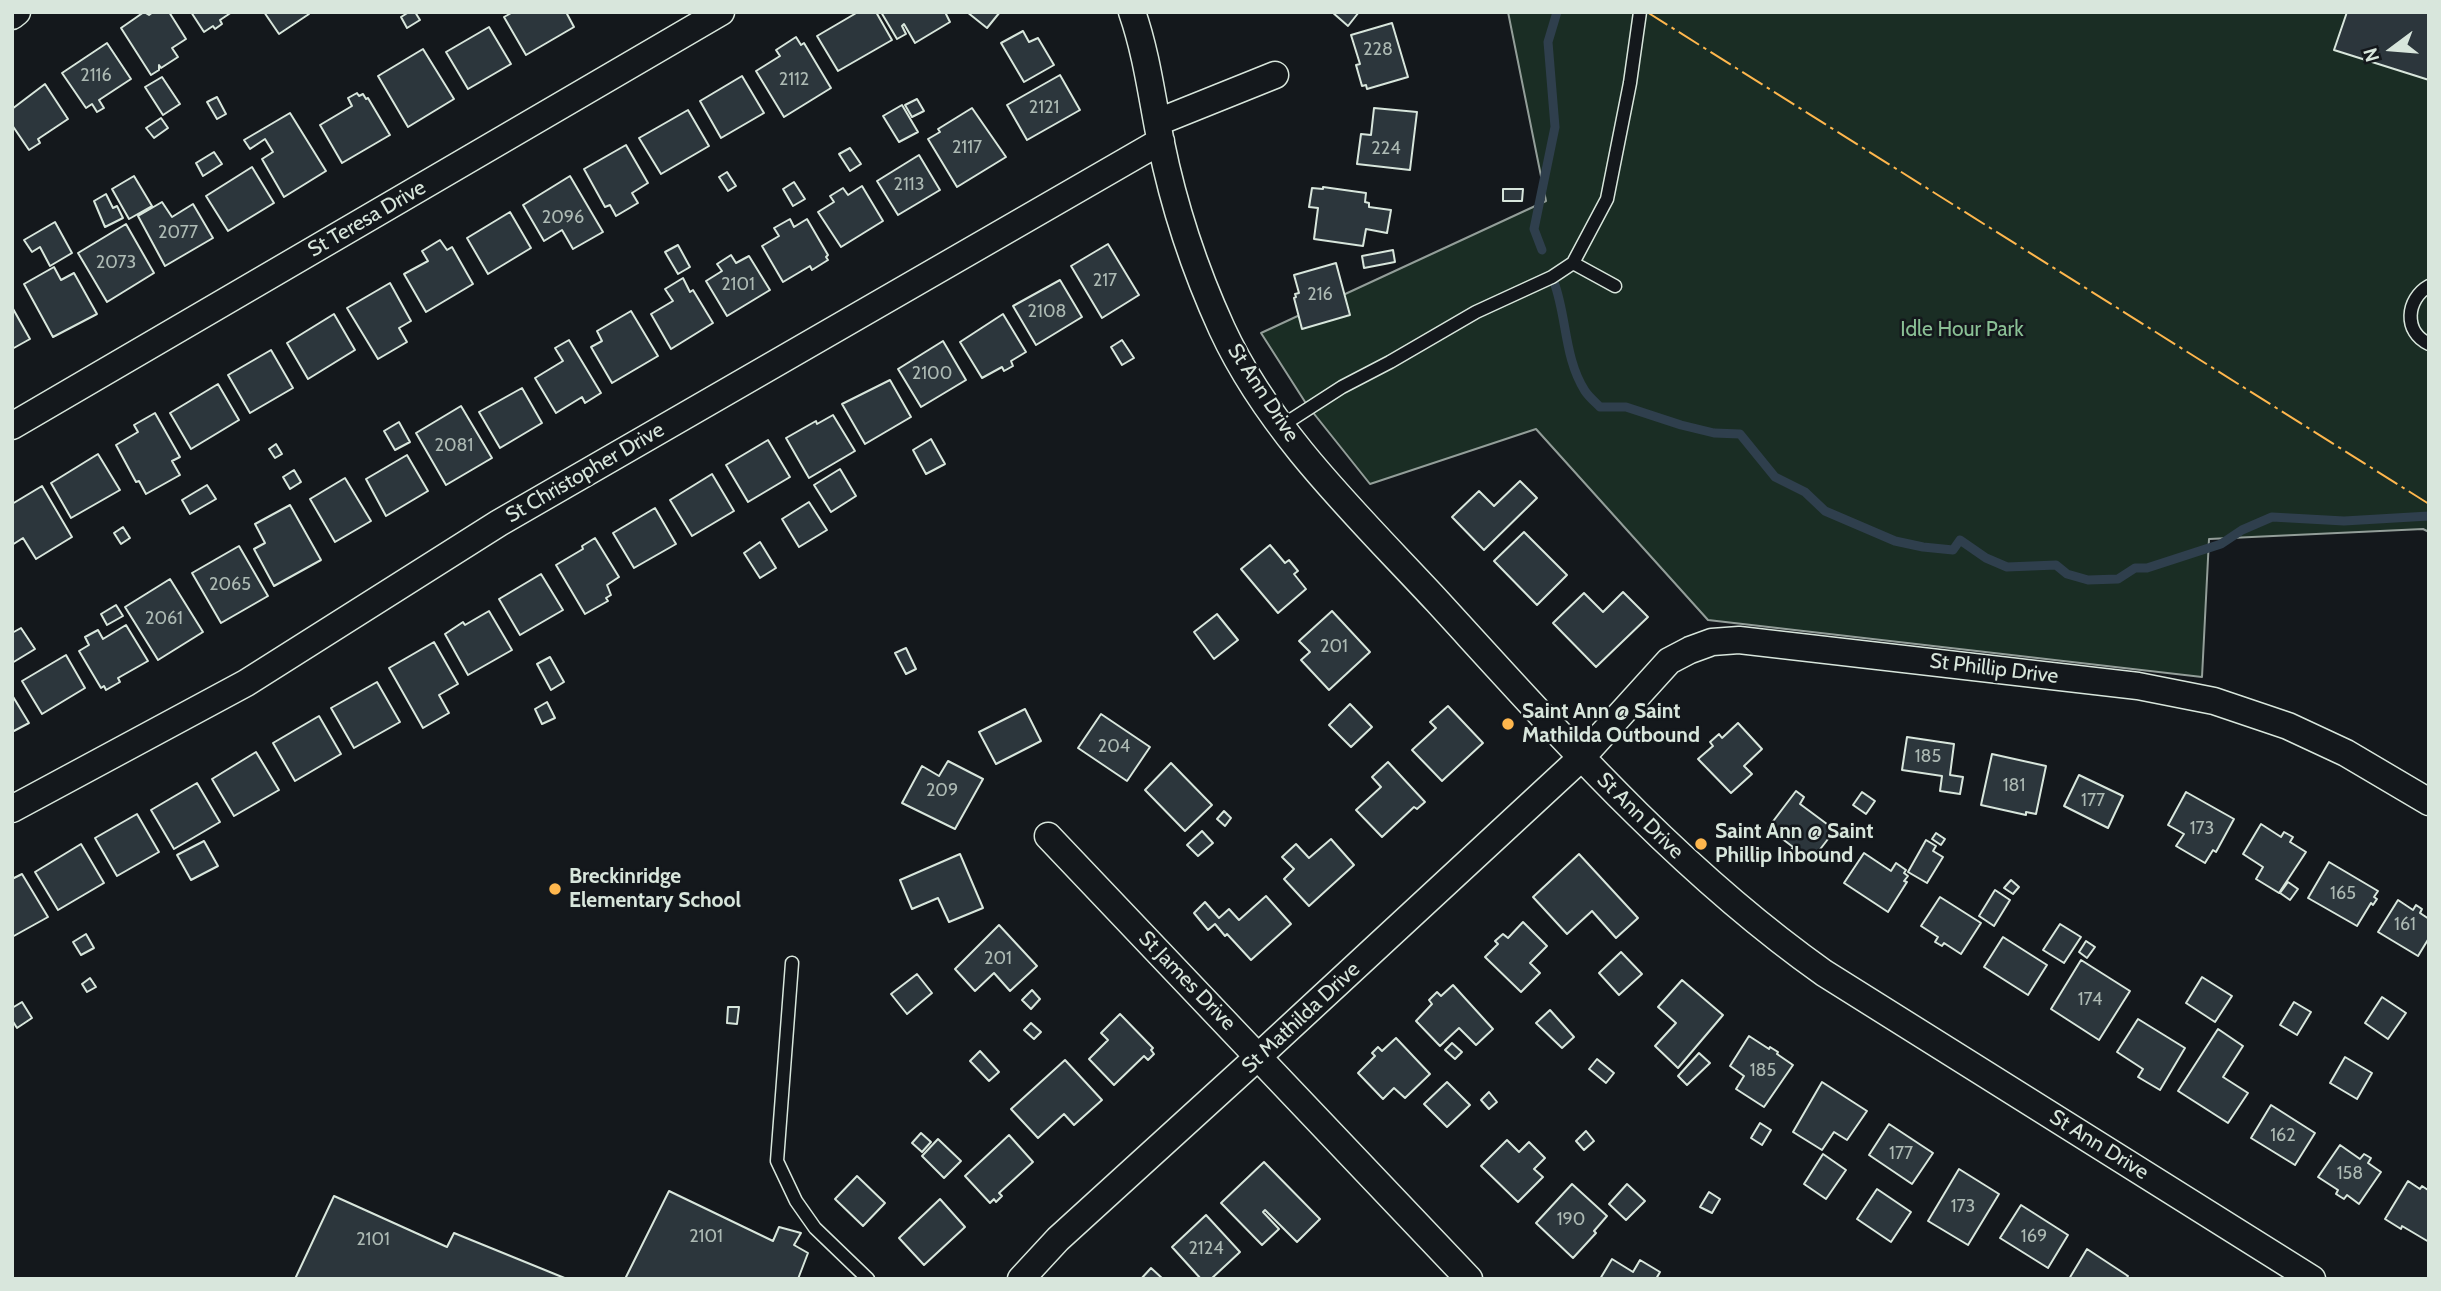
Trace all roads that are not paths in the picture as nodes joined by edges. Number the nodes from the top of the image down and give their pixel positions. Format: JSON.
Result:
{"nodes":[{"id":1,"x":18,"y":12,"type":"edge"},
{"id":2,"x":721,"y":12,"type":"edge"},
{"id":3,"x":1132,"y":12,"type":"edge"},
{"id":4,"x":1640,"y":12,"type":"edge"},
{"id":5,"x":12,"y":16,"type":"edge"},
{"id":6,"x":1275,"y":75,"type":"dead end"},
{"id":7,"x":1159,"y":132,"type":"junction"},
{"id":8,"x":1573,"y":262,"type":"junction"},
{"id":9,"x":1615,"y":286,"type":"dead end"},
{"id":10,"x":2429,"y":286,"type":"edge"},
{"id":11,"x":2429,"y":344,"type":"edge"},
{"id":12,"x":1283,"y":425,"type":"junction"},
{"id":13,"x":12,"y":426,"type":"edge"},
{"id":14,"x":1581,"y":758,"type":"junction"},
{"id":15,"x":2429,"y":802,"type":"edge"},
{"id":16,"x":12,"y":809,"type":"edge"},
{"id":17,"x":1048,"y":836,"type":"dead end"},
{"id":18,"x":792,"y":963,"type":"dead end"},
{"id":19,"x":1259,"y":1056,"type":"junction"},
{"id":20,"x":868,"y":1279,"type":"edge"},
{"id":21,"x":1021,"y":1279,"type":"edge"},
{"id":22,"x":1469,"y":1279,"type":"edge"},
{"id":23,"x":2312,"y":1279,"type":"edge"}],
"edges":[{"from":1,"to":5,"type":"street"},
{"from":2,"to":13,"type":"street","name":"St Teresa Drive"},
{"from":3,"to":7,"type":"street","name":"St Ann Drive"},
{"from":4,"to":8,"type":"lane"},
{"from":6,"to":7,"type":"street"},
{"from":7,"to":12,"type":"street","name":"St Ann Drive"},
{"from":7,"to":16,"type":"street","name":"St Christopher Drive"},
{"from":8,"to":9,"type":"lane"},
{"from":8,"to":12,"type":"lane"},
{"from":10,"to":11,"type":"lane"},
{"from":12,"to":14,"type":"street","name":"St Ann Drive"},
{"from":14,"to":15,"type":"street","name":"St Phillip Drive"},
{"from":14,"to":19,"type":"street","name":"St Mathilda Drive"},
{"from":14,"to":23,"type":"street","name":"St Ann Drive"},
{"from":17,"to":19,"type":"street","name":"St James Drive"},
{"from":18,"to":20,"type":"lane"},
{"from":19,"to":21,"type":"street","name":"St Mathilda Drive"},
{"from":19,"to":22,"type":"street","name":"St James Drive"}]}
